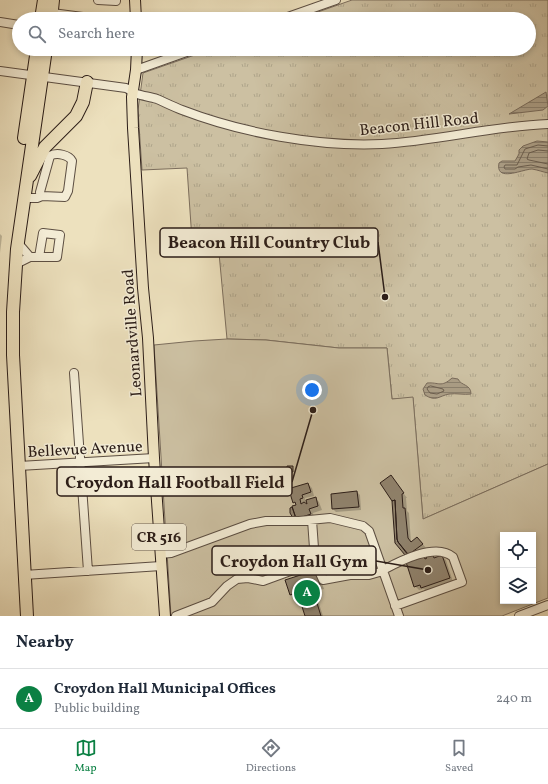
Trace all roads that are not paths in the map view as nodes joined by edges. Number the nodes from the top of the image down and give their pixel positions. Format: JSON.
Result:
{"nodes":[{"id":1,"x":44,"y":0,"type":"edge"},
{"id":2,"x":53,"y":0,"type":"edge"},
{"id":3,"x":98,"y":0,"type":"edge"},
{"id":4,"x":135,"y":0,"type":"edge"},
{"id":5,"x":336,"y":0,"type":"edge"},
{"id":6,"x":113,"y":1,"type":"edge"},
{"id":7,"x":47,"y":12,"type":"edge"},
{"id":8,"x":49,"y":12,"type":"edge"},
{"id":9,"x":136,"y":12,"type":"edge"},
{"id":10,"x":302,"y":12,"type":"edge"},
{"id":11,"x":0,"y":22,"type":"edge"},
{"id":12,"x":12,"y":25,"type":"edge"},
{"id":13,"x":37,"y":56,"type":"edge"},
{"id":14,"x":44,"y":56,"type":"edge"},
{"id":15,"x":137,"y":56,"type":"edge"},
{"id":16,"x":175,"y":56,"type":"edge"},
{"id":17,"x":136,"y":70,"type":"junction"},
{"id":18,"x":0,"y":71,"type":"edge"},
{"id":19,"x":37,"y":75,"type":"junction"},
{"id":20,"x":87,"y":82,"type":"junction"},
{"id":21,"x":133,"y":92,"type":"junction"},
{"id":22,"x":548,"y":124,"type":"edge"},
{"id":23,"x":25,"y":191,"type":"junction"},
{"id":24,"x":41,"y":194,"type":"junction"},
{"id":25,"x":18,"y":243,"type":"junction"},
{"id":26,"x":30,"y":257,"type":"junction"},
{"id":27,"x":39,"y":257,"type":"dead end"},
{"id":28,"x":16,"y":264,"type":"junction"},
{"id":29,"x":74,"y":373,"type":"dead end"},
{"id":30,"x":154,"y":458,"type":"junction"},
{"id":31,"x":80,"y":462,"type":"junction"},
{"id":32,"x":19,"y":466,"type":"junction"},
{"id":33,"x":312,"y":520,"type":"junction"},
{"id":34,"x":160,"y":554,"type":"junction"},
{"id":35,"x":316,"y":562,"type":"junction"},
{"id":36,"x":161,"y":566,"type":"junction"},
{"id":37,"x":88,"y":571,"type":"junction"},
{"id":38,"x":383,"y":571,"type":"junction"},
{"id":39,"x":24,"y":575,"type":"junction"},
{"id":40,"x":548,"y":605,"type":"edge"},
{"id":41,"x":395,"y":606,"type":"junction"},
{"id":42,"x":18,"y":616,"type":"edge"},
{"id":43,"x":27,"y":616,"type":"edge"},
{"id":44,"x":165,"y":616,"type":"edge"},
{"id":45,"x":176,"y":616,"type":"edge"},
{"id":46,"x":399,"y":616,"type":"edge"},
{"id":47,"x":519,"y":616,"type":"edge"}],
"edges":[{"from":1,"to":7,"type":"highway"},
{"from":2,"to":8,"type":"highway"},
{"from":3,"to":6,"type":"street"},
{"from":4,"to":9,"type":"main road"},
{"from":5,"to":10,"type":"street"},
{"from":11,"to":12,"type":"street"},
{"from":13,"to":19,"type":"highway"},
{"from":14,"to":19,"type":"highway"},
{"from":15,"to":17,"type":"main road","name":"Leonardville Road","number":"CR 516"},
{"from":16,"to":17,"type":"street"},
{"from":17,"to":21,"type":"main road","name":"Leonardville Road","number":"CR 516"},
{"from":18,"to":19,"type":"street","name":"Beacon Hill Road"},
{"from":19,"to":20,"type":"street","name":"Beacon Hill Road"},
{"from":19,"to":23,"type":"highway"},
{"from":19,"to":42,"type":"highway"},
{"from":20,"to":21,"type":"street","name":"Beacon Hill Road"},
{"from":20,"to":23,"type":"highway"},
{"from":21,"to":22,"type":"street","name":"Beacon Hill Road"},
{"from":21,"to":30,"type":"main road","name":"Leonardville Road","number":"CR 516"},
{"from":23,"to":24,"type":"street"},
{"from":23,"to":25,"type":"highway"},
{"from":24,"to":24,"type":"street"},
{"from":25,"to":26,"type":"street"},
{"from":25,"to":28,"type":"highway"},
{"from":26,"to":27,"type":"street"},
{"from":26,"to":28,"type":"street"},
{"from":28,"to":32,"type":"highway"},
{"from":29,"to":31,"type":"street"},
{"from":30,"to":31,"type":"street","name":"Bellevue Avenue"},
{"from":30,"to":34,"type":"main road","name":"Leonardville Road","number":"CR 516"},
{"from":31,"to":32,"type":"street","name":"Bellevue Avenue"},
{"from":31,"to":37,"type":"street"},
{"from":32,"to":39,"type":"highway"},
{"from":33,"to":34,"type":"street"},
{"from":33,"to":35,"type":"street"},
{"from":33,"to":38,"type":"street"},
{"from":34,"to":36,"type":"main road","name":"Leonardville Road","number":"CR 516"},
{"from":35,"to":38,"type":"street"},
{"from":35,"to":45,"type":"street"},
{"from":36,"to":37,"type":"street"},
{"from":36,"to":44,"type":"main road","name":"Leonardville Road","number":"CR 516"},
{"from":37,"to":39,"type":"street"},
{"from":38,"to":41,"type":"street"},
{"from":38,"to":41,"type":"street"},
{"from":39,"to":43,"type":"highway"},
{"from":40,"to":47,"type":"street"},
{"from":41,"to":46,"type":"street"}]}
